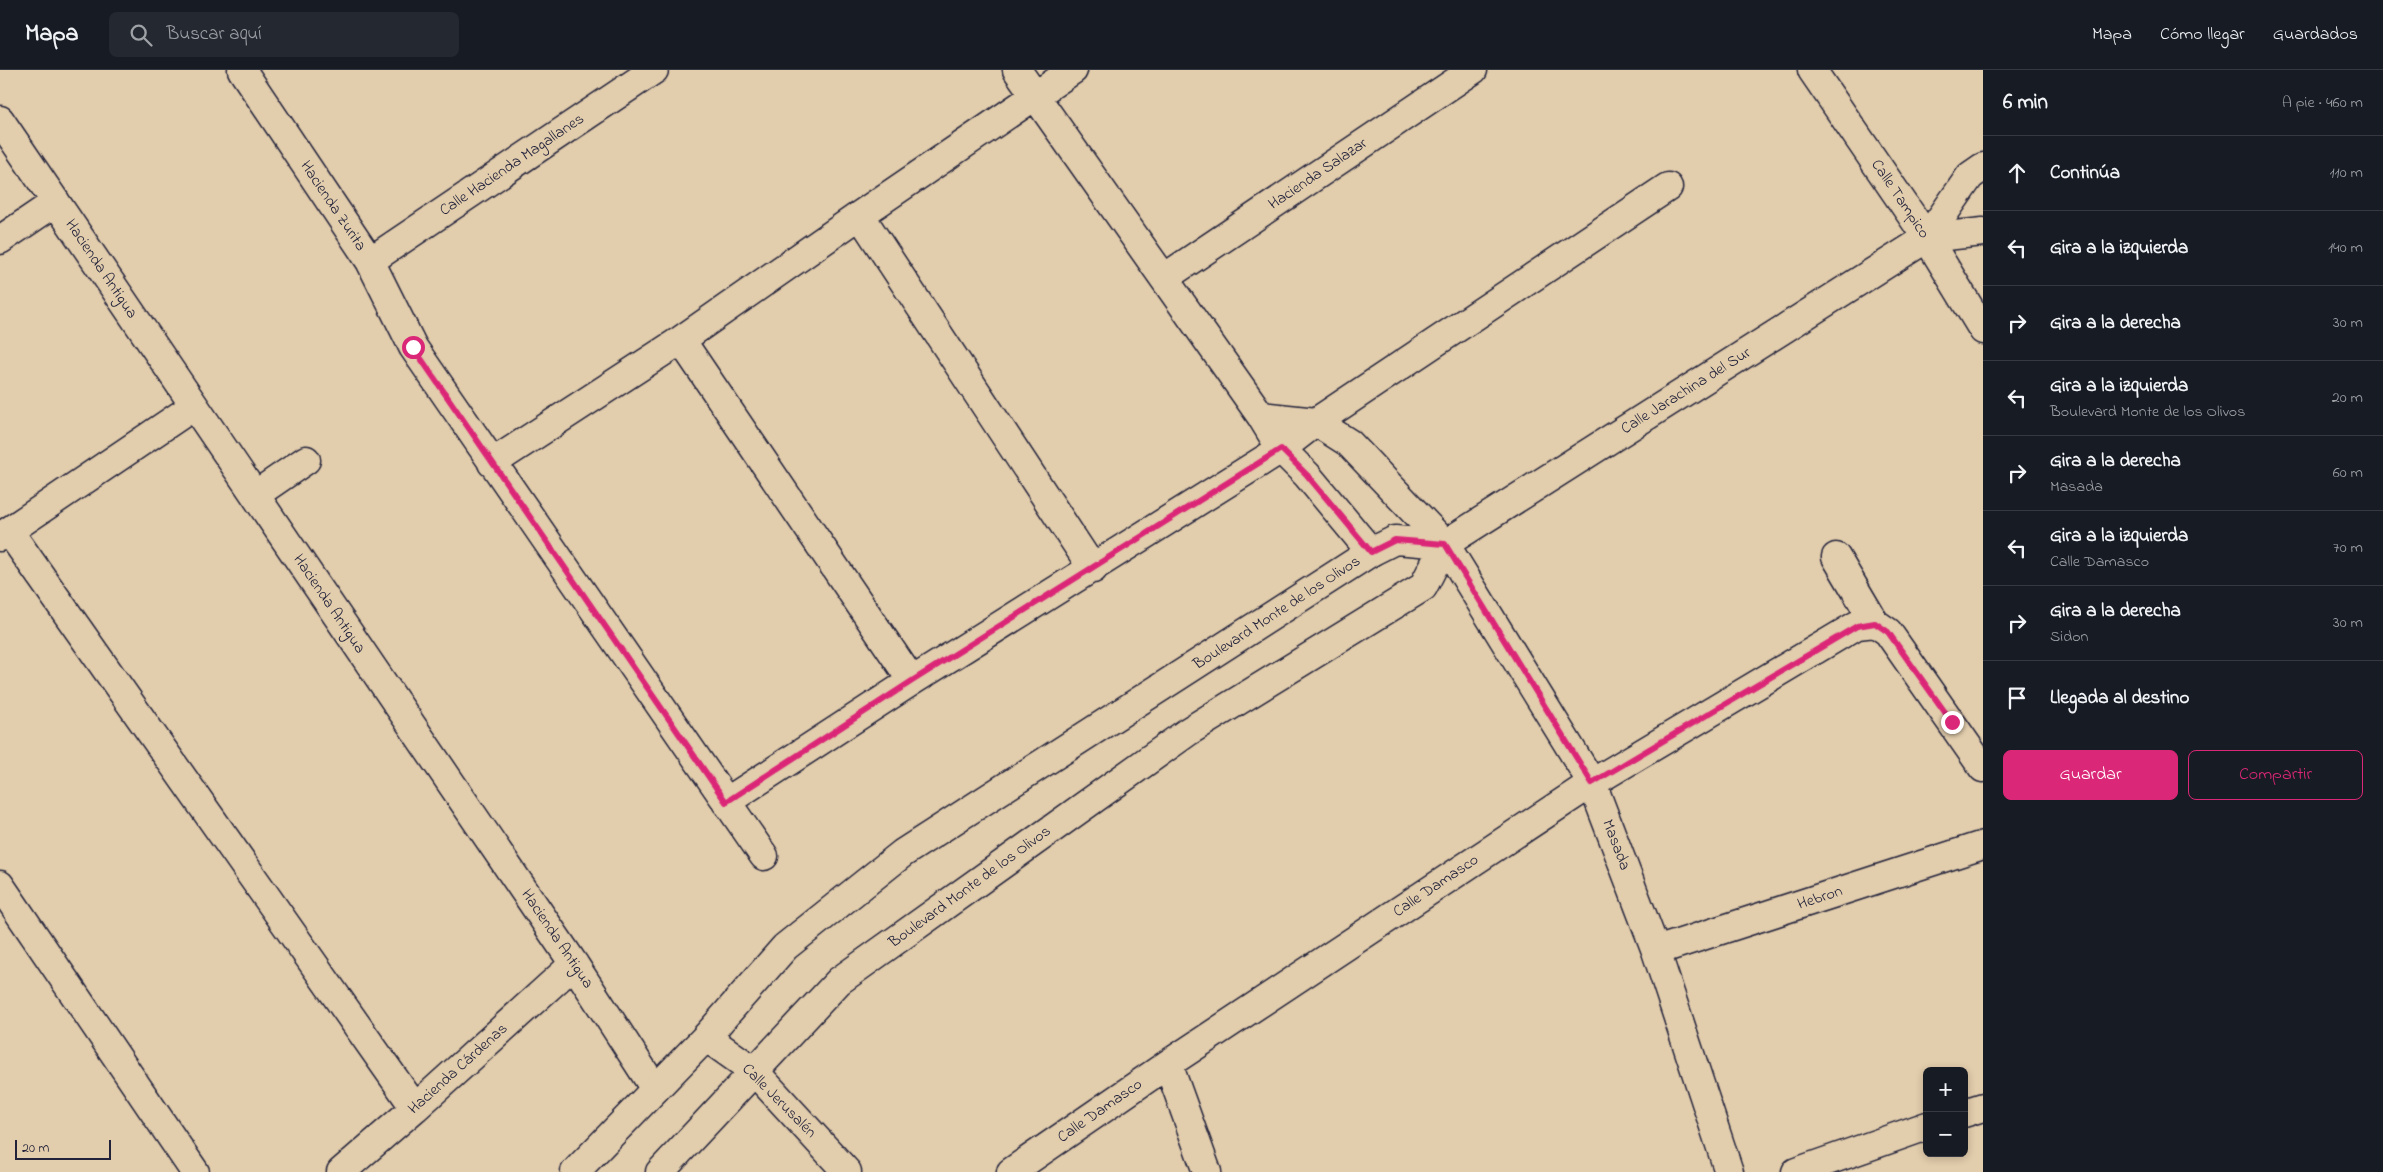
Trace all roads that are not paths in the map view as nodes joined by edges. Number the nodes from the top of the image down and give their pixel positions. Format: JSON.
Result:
{"nodes":[{"id":1,"x":654,"y":70,"type":"edge"},
{"id":2,"x":1017,"y":70,"type":"edge"},
{"id":3,"x":1073,"y":70,"type":"edge"},
{"id":4,"x":1473,"y":70,"type":"edge"},
{"id":5,"x":1812,"y":70,"type":"edge"},
{"id":6,"x":252,"y":73,"type":"edge"},
{"id":7,"x":1036,"y":95,"type":"junction"},
{"id":8,"x":0,"y":120,"type":"edge"},
{"id":9,"x":1983,"y":167,"type":"edge"},
{"id":10,"x":1668,"y":187,"type":"dead end"},
{"id":11,"x":56,"y":202,"type":"junction"},
{"id":12,"x":860,"y":215,"type":"junction"},
{"id":13,"x":1983,"y":232,"type":"edge"},
{"id":14,"x":1926,"y":238,"type":"junction"},
{"id":15,"x":0,"y":240,"type":"edge"},
{"id":16,"x":370,"y":260,"type":"junction"},
{"id":17,"x":1164,"y":278,"type":"junction"},
{"id":18,"x":1983,"y":330,"type":"edge"},
{"id":19,"x":681,"y":340,"type":"junction"},
{"id":20,"x":194,"y":406,"type":"junction"},
{"id":21,"x":1261,"y":416,"type":"junction"},
{"id":22,"x":1316,"y":422,"type":"junction"},
{"id":23,"x":1281,"y":449,"type":"junction"},
{"id":24,"x":306,"y":460,"type":"dead end"},
{"id":25,"x":492,"y":463,"type":"junction"},
{"id":26,"x":255,"y":495,"type":"junction"},
{"id":27,"x":4,"y":534,"type":"edge"},
{"id":28,"x":1445,"y":544,"type":"junction"},
{"id":29,"x":1371,"y":552,"type":"junction"},
{"id":30,"x":1836,"y":557,"type":"dead end"},
{"id":31,"x":1093,"y":569,"type":"junction"},
{"id":32,"x":1875,"y":623,"type":"junction"},
{"id":33,"x":912,"y":681,"type":"junction"},
{"id":34,"x":1983,"y":768,"type":"edge"},
{"id":35,"x":1592,"y":783,"type":"junction"},
{"id":36,"x":726,"y":802,"type":"junction"},
{"id":37,"x":1983,"y":845,"type":"edge"},
{"id":38,"x":764,"y":856,"type":"dead end"},
{"id":39,"x":0,"y":885,"type":"edge"},
{"id":40,"x":1656,"y":951,"type":"junction"},
{"id":41,"x":574,"y":964,"type":"junction"},
{"id":42,"x":706,"y":1037,"type":"junction"},
{"id":43,"x":1168,"y":1064,"type":"junction"},
{"id":44,"x":754,"y":1071,"type":"junction"},
{"id":45,"x":655,"y":1089,"type":"junction"},
{"id":46,"x":1983,"y":1106,"type":"edge"},
{"id":47,"x":415,"y":1108,"type":"junction"},
{"id":48,"x":1967,"y":1112,"type":"edge"},
{"id":49,"x":1923,"y":1127,"type":"edge"},
{"id":50,"x":195,"y":1172,"type":"edge"},
{"id":51,"x":341,"y":1172,"type":"edge"},
{"id":52,"x":576,"y":1172,"type":"edge"},
{"id":53,"x":660,"y":1172,"type":"edge"},
{"id":54,"x":847,"y":1172,"type":"edge"},
{"id":55,"x":1011,"y":1172,"type":"edge"},
{"id":56,"x":1207,"y":1172,"type":"edge"},
{"id":57,"x":1729,"y":1172,"type":"edge"},
{"id":58,"x":1796,"y":1172,"type":"edge"}],
"edges":[{"from":1,"to":16,"type":"street","name":"Calle Hacienda Magallanes"},
{"from":2,"to":7,"type":"street"},
{"from":3,"to":7,"type":"street"},
{"from":4,"to":17,"type":"street","name":"Hacienda Salazar"},
{"from":5,"to":14,"type":"street","name":"Calle Tampico"},
{"from":6,"to":16,"type":"street","name":"Hacienda Zurita"},
{"from":7,"to":12,"type":"street"},
{"from":7,"to":17,"type":"street"},
{"from":8,"to":11,"type":"street","name":"Hacienda Antigua"},
{"from":9,"to":14,"type":"street","name":"Calle Jarachina del Sur"},
{"from":10,"to":22,"type":"street"},
{"from":11,"to":15,"type":"street"},
{"from":11,"to":20,"type":"street","name":"Hacienda Antigua"},
{"from":12,"to":19,"type":"street"},
{"from":12,"to":31,"type":"street"},
{"from":13,"to":14,"type":"street","name":"Calle Jarachina del Sur"},
{"from":14,"to":18,"type":"street","name":"Calle Tampico"},
{"from":14,"to":28,"type":"street","name":"Calle Jarachina del Sur"},
{"from":16,"to":25,"type":"street","name":"Hacienda Zurita"},
{"from":17,"to":21,"type":"street"},
{"from":19,"to":25,"type":"street"},
{"from":19,"to":33,"type":"street"},
{"from":20,"to":26,"type":"street","name":"Hacienda Antigua"},
{"from":20,"to":27,"type":"street"},
{"from":21,"to":22,"type":"street"},
{"from":21,"to":23,"type":"street"},
{"from":22,"to":23,"type":"street"},
{"from":22,"to":28,"type":"street","name":"Masada"},
{"from":23,"to":29,"type":"street"},
{"from":23,"to":31,"type":"street"},
{"from":24,"to":26,"type":"street"},
{"from":25,"to":36,"type":"street","name":"Hacienda Zurita"},
{"from":26,"to":41,"type":"street","name":"Hacienda Antigua"},
{"from":27,"to":47,"type":"street"},
{"from":28,"to":29,"type":"street","name":"Boulevard Monte de los Olivos"},
{"from":28,"to":35,"type":"street","name":"Masada"},
{"from":28,"to":44,"type":"street","name":"Boulevard Monte de los Olivos"},
{"from":29,"to":42,"type":"street","name":"Boulevard Monte de los Olivos"},
{"from":30,"to":32,"type":"street"},
{"from":31,"to":33,"type":"street"},
{"from":32,"to":34,"type":"street"},
{"from":32,"to":35,"type":"street","name":"Calle Damasco"},
{"from":33,"to":36,"type":"street"},
{"from":35,"to":40,"type":"street","name":"Masada"},
{"from":35,"to":43,"type":"street","name":"Calle Damasco"},
{"from":36,"to":38,"type":"street","name":"Hacienda Zurita"},
{"from":37,"to":40,"type":"street","name":"Hebron"},
{"from":39,"to":50,"type":"street"},
{"from":40,"to":57,"type":"street","name":"Masada"},
{"from":41,"to":45,"type":"street","name":"Hacienda Antigua"},
{"from":41,"to":47,"type":"street","name":"Hacienda Cárdenas"},
{"from":42,"to":44,"type":"street","name":"Calle Jerusalén"},
{"from":42,"to":45,"type":"street","name":"Boulevard Monte de los Olivos"},
{"from":43,"to":55,"type":"street","name":"Calle Damasco"},
{"from":43,"to":56,"type":"street"},
{"from":44,"to":53,"type":"street","name":"Boulevard Monte de los Olivos"},
{"from":44,"to":54,"type":"street","name":"Calle Jerusalén"},
{"from":45,"to":52,"type":"street","name":"Boulevard Monte de los Olivos"},
{"from":46,"to":48,"type":"street"},
{"from":47,"to":51,"type":"street","name":"Hacienda Cárdenas"},
{"from":49,"to":58,"type":"street"}]}
